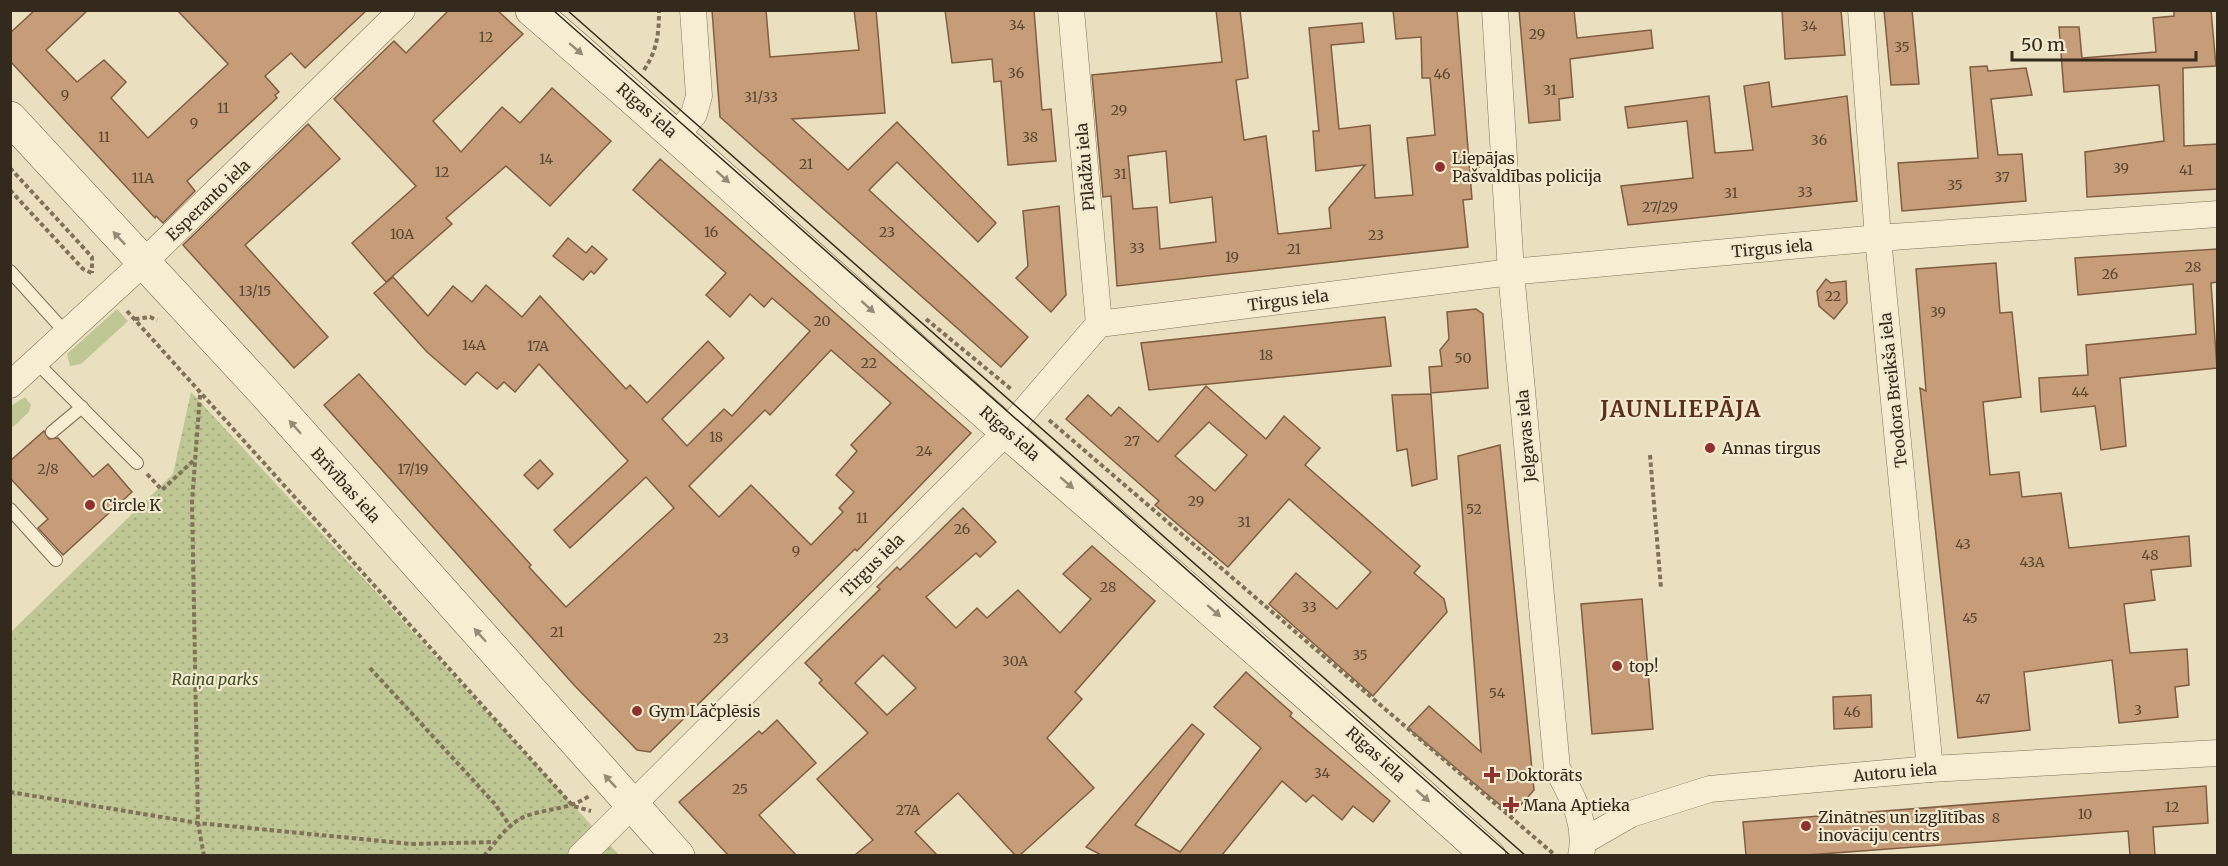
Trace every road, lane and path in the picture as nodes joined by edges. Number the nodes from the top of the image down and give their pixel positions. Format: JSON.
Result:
{"nodes":[{"id":1,"x":402,"y":10,"type":"edge"},
{"id":2,"x":532,"y":10,"type":"edge"},
{"id":3,"x":659,"y":10,"type":"edge"},
{"id":4,"x":693,"y":10,"type":"edge"},
{"id":5,"x":1071,"y":10,"type":"edge"},
{"id":6,"x":1495,"y":10,"type":"edge"},
{"id":7,"x":1861,"y":10,"type":"edge"},
{"id":8,"x":644,"y":70,"type":"dead end"},
{"id":9,"x":10,"y":118,"type":"edge"},
{"id":10,"x":677,"y":135,"type":"junction"},
{"id":11,"x":10,"y":168,"type":"edge"},
{"id":12,"x":10,"y":190,"type":"edge"},
{"id":13,"x":2217,"y":214,"type":"edge"},
{"id":14,"x":1878,"y":238,"type":"junction"},
{"id":15,"x":143,"y":263,"type":"junction"},
{"id":16,"x":10,"y":271,"type":"edge"},
{"id":17,"x":1511,"y":272,"type":"junction"},
{"id":18,"x":111,"y":292,"type":"junction"},
{"id":19,"x":1100,"y":324,"type":"junction"},
{"id":20,"x":66,"y":333,"type":"junction"},
{"id":21,"x":36,"y":362,"type":"junction"},
{"id":22,"x":10,"y":385,"type":"edge"},
{"id":23,"x":200,"y":394,"type":"junction"},
{"id":24,"x":82,"y":407,"type":"junction"},
{"id":25,"x":1007,"y":431,"type":"junction"},
{"id":26,"x":52,"y":432,"type":"dead end"},
{"id":27,"x":1650,"y":455,"type":"dead end"},
{"id":28,"x":194,"y":460,"type":"junction"},
{"id":29,"x":137,"y":463,"type":"joint"},
{"id":30,"x":10,"y":509,"type":"edge"},
{"id":31,"x":56,"y":560,"type":"dead end"},
{"id":32,"x":1661,"y":588,"type":"dead end"},
{"id":33,"x":370,"y":668,"type":"dead end"},
{"id":34,"x":2217,"y":753,"type":"edge"},
{"id":35,"x":1930,"y":769,"type":"junction"},
{"id":36,"x":609,"y":780,"type":"junction"},
{"id":37,"x":10,"y":792,"type":"edge"},
{"id":38,"x":573,"y":806,"type":"junction"},
{"id":39,"x":621,"y":815,"type":"junction"},
{"id":40,"x":198,"y":823,"type":"junction"},
{"id":41,"x":510,"y":826,"type":"junction"},
{"id":42,"x":1521,"y":826,"type":"dead end"},
{"id":43,"x":495,"y":842,"type":"junction"},
{"id":44,"x":1582,"y":848,"type":"edge"},
{"id":45,"x":204,"y":855,"type":"edge"},
{"id":46,"x":484,"y":855,"type":"edge"},
{"id":47,"x":581,"y":855,"type":"edge"},
{"id":48,"x":678,"y":855,"type":"edge"},
{"id":49,"x":1489,"y":855,"type":"edge"},
{"id":50,"x":1556,"y":855,"type":"edge"}],
"edges":[{"from":1,"to":15,"type":"street","name":"Esperanto iela"},
{"from":2,"to":10,"type":"street","name":"Rīgas iela","one_way":true},
{"from":3,"to":8,"type":"path"},
{"from":4,"to":10,"type":"street"},
{"from":5,"to":19,"type":"street","name":"Pīlādžu iela"},
{"from":6,"to":17,"type":"street","name":"Jelgavas iela"},
{"from":7,"to":14,"type":"street","name":"Teodora Breikša iela"},
{"from":15,"to":9,"type":"street","name":"Brīvības iela","one_way":true},
{"from":10,"to":25,"type":"street","name":"Rīgas iela","one_way":true},
{"from":11,"to":12,"type":"path"},
{"from":13,"to":14,"type":"street","name":"Tirgus iela"},
{"from":14,"to":17,"type":"street","name":"Tirgus iela"},
{"from":14,"to":35,"type":"street","name":"Teodora Breikša iela"},
{"from":15,"to":18,"type":"street","name":"Esperanto iela"},
{"from":36,"to":15,"type":"street","name":"Brīvības iela","one_way":true},
{"from":16,"to":20,"type":"lane"},
{"from":17,"to":19,"type":"street","name":"Tirgus iela"},
{"from":17,"to":44,"type":"street","name":"Jelgavas iela"},
{"from":18,"to":20,"type":"street","name":"Esperanto iela"},
{"from":18,"to":23,"type":"path"},
{"from":19,"to":25,"type":"street","name":"Tirgus iela"},
{"from":20,"to":21,"type":"street","name":"Esperanto iela"},
{"from":21,"to":22,"type":"street","name":"Esperanto iela"},
{"from":21,"to":24,"type":"lane"},
{"from":23,"to":28,"type":"path"},
{"from":23,"to":38,"type":"path"},
{"from":24,"to":26,"type":"lane"},
{"from":24,"to":29,"type":"lane"},
{"from":25,"to":39,"type":"street","name":"Tirgus iela"},
{"from":25,"to":49,"type":"street","name":"Rīgas iela","one_way":true},
{"from":27,"to":32,"type":"path"},
{"from":28,"to":29,"type":"path"},
{"from":28,"to":40,"type":"path"},
{"from":30,"to":31,"type":"lane"},
{"from":33,"to":41,"type":"path"},
{"from":34,"to":35,"type":"street","name":"Autoru iela"},
{"from":35,"to":44,"type":"street","name":"Autoru iela"},
{"from":36,"to":38,"type":"path"},
{"from":39,"to":36,"type":"street","name":"Brīvības iela","one_way":true},
{"from":37,"to":40,"type":"path"},
{"from":38,"to":39,"type":"path"},
{"from":38,"to":41,"type":"path"},
{"from":39,"to":47,"type":"street","name":"Tirgus iela"},
{"from":39,"to":48,"type":"street","name":"Brīvības iela"},
{"from":40,"to":43,"type":"path"},
{"from":40,"to":45,"type":"path"},
{"from":41,"to":43,"type":"path"},
{"from":42,"to":50,"type":"path"},
{"from":43,"to":46,"type":"path"}]}
